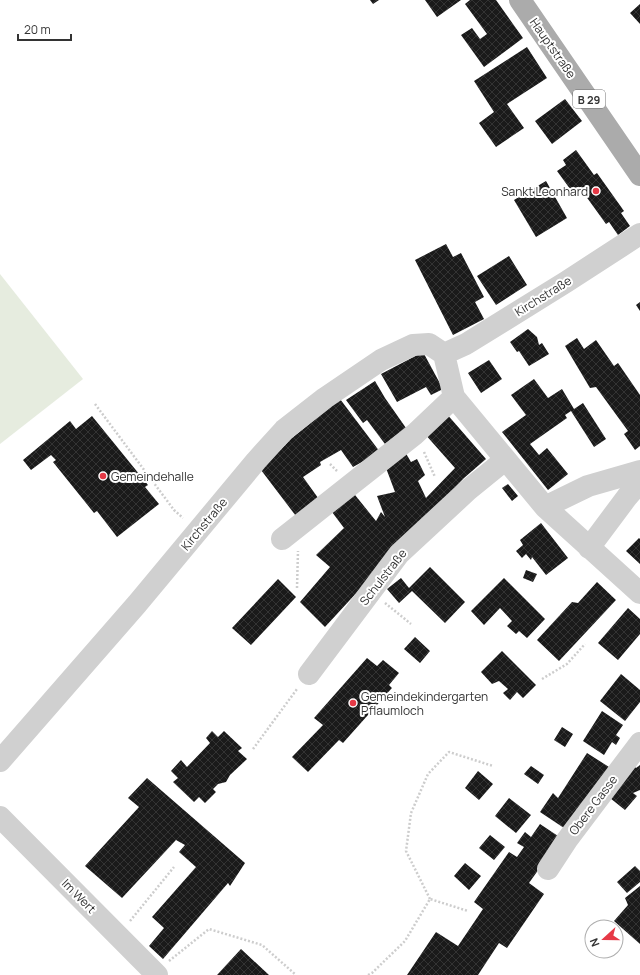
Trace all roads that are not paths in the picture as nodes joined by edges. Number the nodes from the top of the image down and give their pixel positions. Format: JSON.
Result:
{"nodes":[{"id":1,"x":520,"y":0,"type":"edge"},
{"id":2,"x":640,"y":175,"type":"edge"},
{"id":3,"x":640,"y":234,"type":"edge"},
{"id":4,"x":444,"y":354,"type":"junction"},
{"id":5,"x":454,"y":397,"type":"junction"},
{"id":6,"x":505,"y":460,"type":"junction"},
{"id":7,"x":640,"y":471,"type":"edge"},
{"id":8,"x":640,"y":482,"type":"edge"},
{"id":9,"x":545,"y":507,"type":"junction"},
{"id":10,"x":291,"y":533,"type":"road end"},
{"id":11,"x":589,"y":548,"type":"junction"},
{"id":12,"x":640,"y":593,"type":"edge"},
{"id":13,"x":309,"y":674,"type":"road end"},
{"id":14,"x":640,"y":743,"type":"edge"},
{"id":15,"x":0,"y":761,"type":"edge"},
{"id":16,"x":0,"y":817,"type":"edge"},
{"id":17,"x":548,"y":869,"type":"dead end"},
{"id":18,"x":156,"y":974,"type":"edge"}],
"edges":[{"from":1,"to":2,"type":"main road","name":"Hauptstraße","number":"B 29"},
{"from":3,"to":4,"type":"street","name":"Kirchstraße"},
{"from":4,"to":5,"type":"street"},
{"from":4,"to":15,"type":"street","name":"Kirchstraße"},
{"from":5,"to":6,"type":"street"},
{"from":5,"to":10,"type":"street"},
{"from":6,"to":9,"type":"street"},
{"from":6,"to":13,"type":"street","name":"Schulstraße"},
{"from":7,"to":9,"type":"street"},
{"from":8,"to":11,"type":"street"},
{"from":9,"to":11,"type":"street"},
{"from":11,"to":12,"type":"street"},
{"from":14,"to":17,"type":"street","name":"Obere Gasse"},
{"from":16,"to":18,"type":"street","name":"Im Wert"}]}
